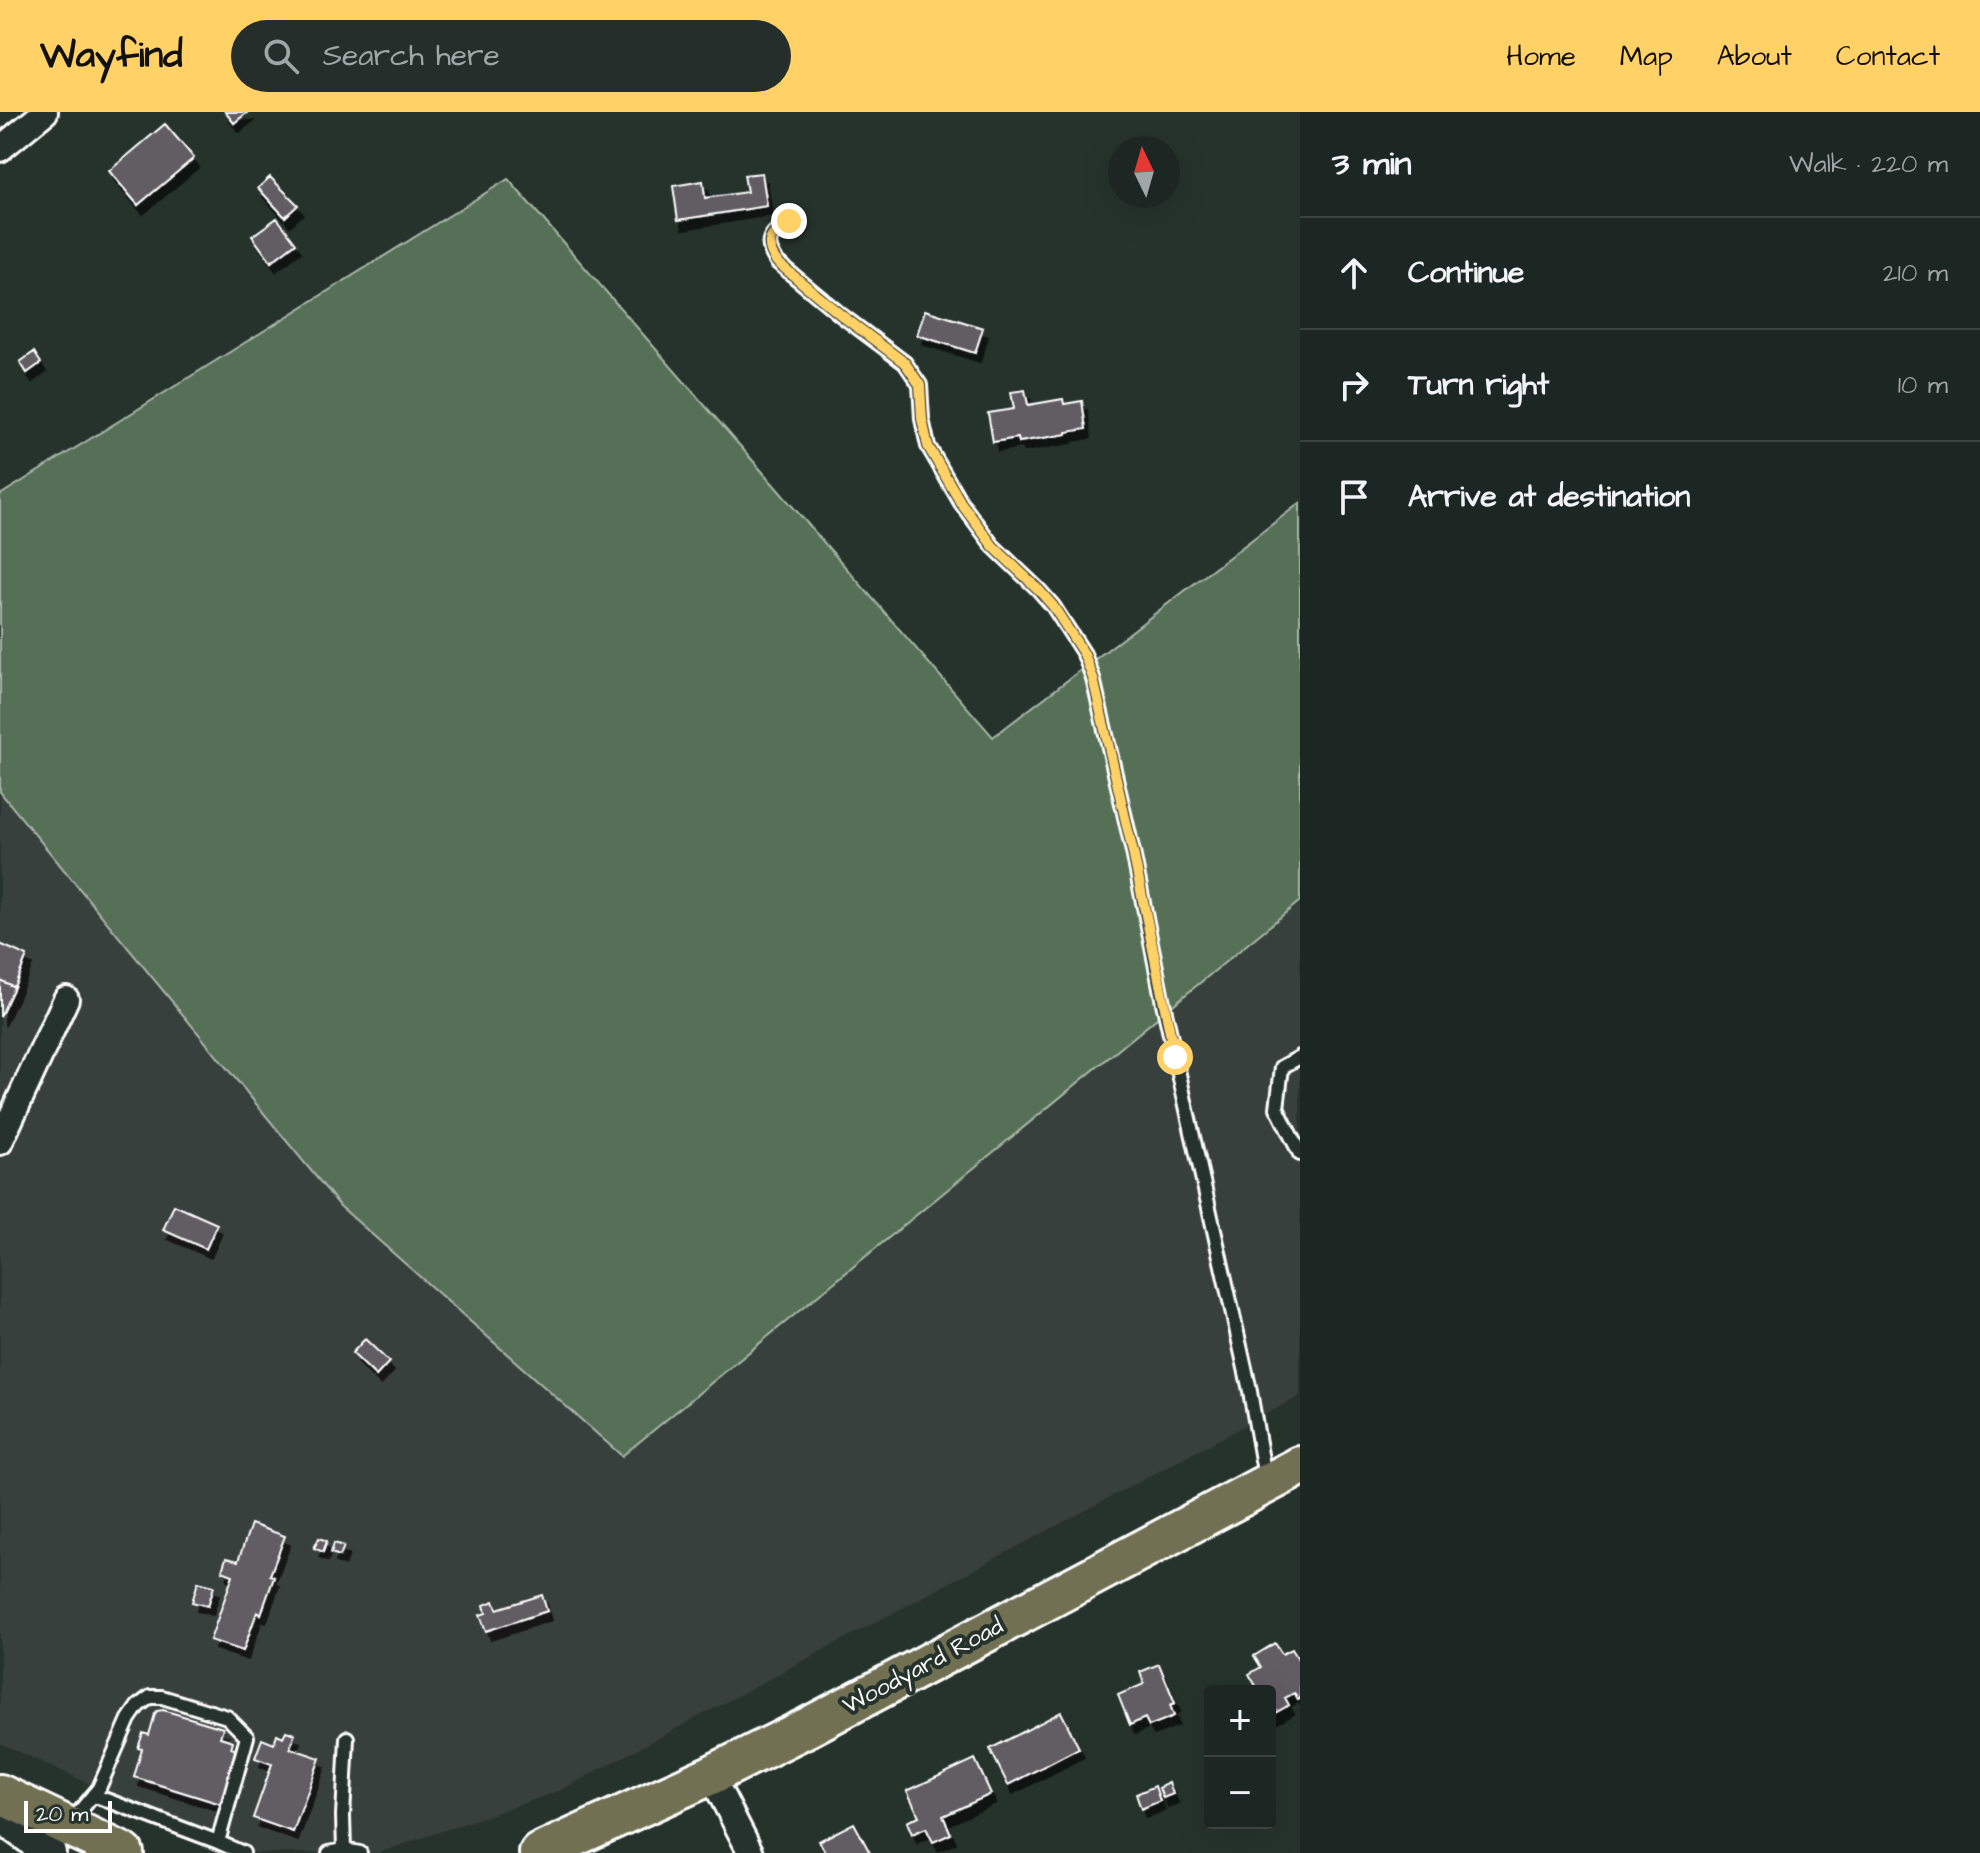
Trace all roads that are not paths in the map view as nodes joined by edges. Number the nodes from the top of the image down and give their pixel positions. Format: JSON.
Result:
{"nodes":[{"id":1,"x":45,"y":112,"type":"edge"},
{"id":2,"x":0,"y":149,"type":"edge"},
{"id":3,"x":789,"y":221,"type":"dead end"},
{"id":4,"x":66,"y":999,"type":"dead end"},
{"id":5,"x":1300,"y":1057,"type":"edge"},
{"id":6,"x":0,"y":1142,"type":"edge"},
{"id":7,"x":1300,"y":1154,"type":"edge"},
{"id":8,"x":1300,"y":1466,"type":"edge"},
{"id":9,"x":1267,"y":1483,"type":"junction"},
{"id":10,"x":347,"y":1738,"type":"dead end"},
{"id":11,"x":711,"y":1775,"type":"junction"},
{"id":12,"x":0,"y":1794,"type":"edge"},
{"id":13,"x":93,"y":1795,"type":"junction"},
{"id":14,"x":0,"y":1815,"type":"edge"},
{"id":15,"x":58,"y":1839,"type":"edge"},
{"id":16,"x":218,"y":1842,"type":"junction"},
{"id":17,"x":344,"y":1850,"type":"junction"},
{"id":18,"x":124,"y":1853,"type":"edge"},
{"id":19,"x":243,"y":1853,"type":"edge"},
{"id":20,"x":329,"y":1853,"type":"edge"},
{"id":21,"x":360,"y":1853,"type":"edge"},
{"id":22,"x":539,"y":1853,"type":"edge"},
{"id":23,"x":751,"y":1853,"type":"edge"}],
"edges":[{"from":1,"to":2,"type":"street"},
{"from":3,"to":9,"type":"lane"},
{"from":4,"to":6,"type":"street"},
{"from":5,"to":7,"type":"lane"},
{"from":8,"to":9,"type":"main road","name":"Woodyard Road"},
{"from":9,"to":11,"type":"main road","name":"Woodyard Road"},
{"from":10,"to":17,"type":"lane"},
{"from":11,"to":22,"type":"main road","name":"Woodyard Road"},
{"from":11,"to":23,"type":"street"},
{"from":12,"to":15,"type":"main road"},
{"from":13,"to":15,"type":"lane"},
{"from":13,"to":16,"type":"lane"},
{"from":13,"to":16,"type":"lane"},
{"from":14,"to":15,"type":"main road"},
{"from":15,"to":18,"type":"main road"},
{"from":16,"to":19,"type":"lane"},
{"from":17,"to":20,"type":"lane"},
{"from":17,"to":21,"type":"lane"}]}
